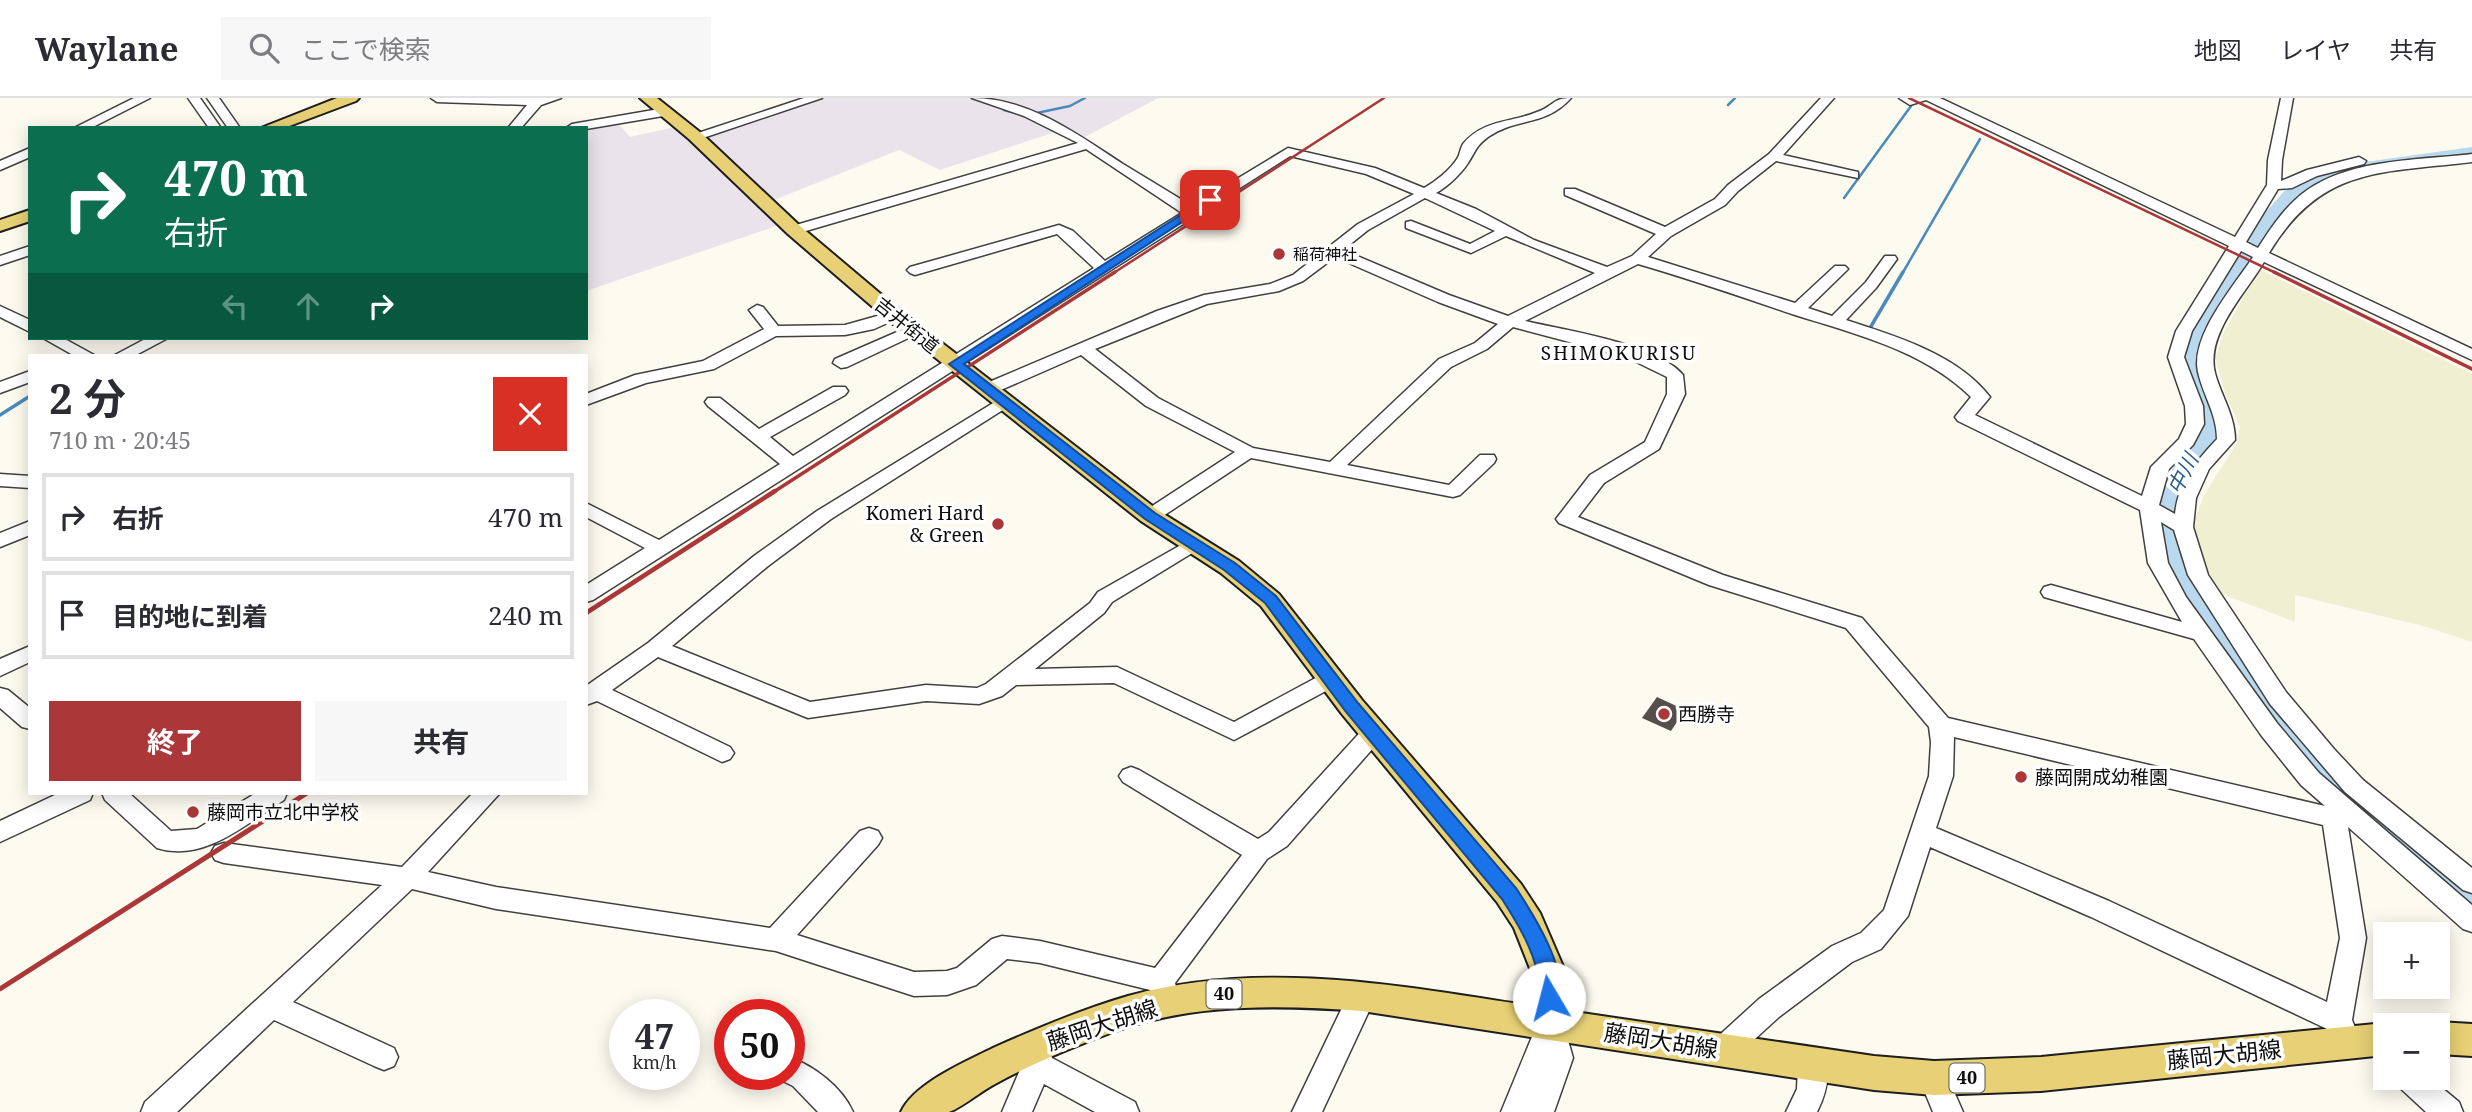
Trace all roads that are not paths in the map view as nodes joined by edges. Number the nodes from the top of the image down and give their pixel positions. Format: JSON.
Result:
{"nodes":[{"id":1,"x":144,"y":98,"type":"edge"},
{"id":2,"x":194,"y":98,"type":"edge"},
{"id":3,"x":213,"y":98,"type":"edge"},
{"id":4,"x":351,"y":98,"type":"edge"},
{"id":5,"x":438,"y":98,"type":"edge"},
{"id":6,"x":555,"y":98,"type":"edge"},
{"id":7,"x":816,"y":98,"type":"edge"},
{"id":8,"x":978,"y":98,"type":"edge"},
{"id":9,"x":1565,"y":98,"type":"edge"},
{"id":10,"x":1828,"y":98,"type":"edge"},
{"id":11,"x":1905,"y":98,"type":"edge"},
{"id":12,"x":1921,"y":98,"type":"edge"},
{"id":13,"x":1930,"y":98,"type":"edge"},
{"id":14,"x":2287,"y":98,"type":"edge"},
{"id":15,"x":537,"y":102,"type":"junction"},
{"id":16,"x":657,"y":105,"type":"edge"},
{"id":17,"x":84,"y":126,"type":"edge"},
{"id":18,"x":214,"y":126,"type":"edge"},
{"id":19,"x":233,"y":126,"type":"edge"},
{"id":20,"x":274,"y":126,"type":"edge"},
{"id":21,"x":516,"y":126,"type":"edge"},
{"id":22,"x":579,"y":126,"type":"edge"},
{"id":23,"x":695,"y":136,"type":"junction"},
{"id":24,"x":1088,"y":144,"type":"junction"},
{"id":25,"x":2472,"y":146,"type":"edge"},
{"id":26,"x":28,"y":153,"type":"edge"},
{"id":27,"x":1774,"y":158,"type":"junction"},
{"id":28,"x":2472,"y":158,"type":"edge"},
{"id":29,"x":0,"y":166,"type":"edge"},
{"id":30,"x":2058,"y":172,"type":"dead end"},
{"id":31,"x":1853,"y":175,"type":"dead end"},
{"id":32,"x":2274,"y":185,"type":"junction"},
{"id":33,"x":1570,"y":192,"type":"dead end"},
{"id":34,"x":1424,"y":193,"type":"junction"},
{"id":35,"x":1191,"y":212,"type":"junction"},
{"id":36,"x":28,"y":216,"type":"edge"},
{"id":37,"x":1411,"y":225,"type":"dead end"},
{"id":38,"x":0,"y":226,"type":"edge"},
{"id":39,"x":794,"y":230,"type":"junction"},
{"id":40,"x":1505,"y":231,"type":"junction"},
{"id":41,"x":1666,"y":233,"type":"junction"},
{"id":42,"x":1332,"y":250,"type":"junction"},
{"id":43,"x":2235,"y":250,"type":"junction"},
{"id":44,"x":28,"y":251,"type":"edge"},
{"id":45,"x":1637,"y":259,"type":"junction"},
{"id":46,"x":1891,"y":259,"type":"dead end"},
{"id":47,"x":2257,"y":260,"type":"junction"},
{"id":48,"x":0,"y":261,"type":"edge"},
{"id":49,"x":1840,"y":269,"type":"dead end"},
{"id":50,"x":915,"y":270,"type":"dead end"},
{"id":51,"x":1105,"y":270,"type":"junction"},
{"id":52,"x":1608,"y":273,"type":"junction"},
{"id":53,"x":757,"y":310,"type":"dead end"},
{"id":54,"x":1797,"y":310,"type":"junction"},
{"id":55,"x":0,"y":311,"type":"edge"},
{"id":56,"x":1510,"y":322,"type":"junction"},
{"id":57,"x":1835,"y":322,"type":"junction"},
{"id":58,"x":904,"y":323,"type":"junction"},
{"id":59,"x":28,"y":326,"type":"edge"},
{"id":60,"x":773,"y":331,"type":"junction"},
{"id":61,"x":55,"y":340,"type":"edge"},
{"id":62,"x":156,"y":340,"type":"edge"},
{"id":63,"x":1084,"y":349,"type":"junction"},
{"id":64,"x":81,"y":354,"type":"edge"},
{"id":65,"x":125,"y":354,"type":"edge"},
{"id":66,"x":2472,"y":355,"type":"edge"},
{"id":67,"x":841,"y":363,"type":"dead end"},
{"id":68,"x":956,"y":364,"type":"junction"},
{"id":69,"x":2472,"y":371,"type":"edge"},
{"id":70,"x":28,"y":377,"type":"edge"},
{"id":71,"x":0,"y":388,"type":"edge"},
{"id":72,"x":839,"y":391,"type":"dead end"},
{"id":73,"x":995,"y":396,"type":"junction"},
{"id":74,"x":588,"y":399,"type":"edge"},
{"id":75,"x":714,"y":402,"type":"dead end"},
{"id":76,"x":759,"y":436,"type":"junction"},
{"id":77,"x":1248,"y":452,"type":"junction"},
{"id":78,"x":1487,"y":459,"type":"dead end"},
{"id":79,"x":793,"y":465,"type":"junction"},
{"id":80,"x":1334,"y":468,"type":"junction"},
{"id":81,"x":0,"y":480,"type":"edge"},
{"id":82,"x":28,"y":482,"type":"edge"},
{"id":83,"x":2149,"y":507,"type":"junction"},
{"id":84,"x":588,"y":510,"type":"edge"},
{"id":85,"x":1150,"y":516,"type":"junction"},
{"id":86,"x":2183,"y":527,"type":"junction"},
{"id":87,"x":28,"y":528,"type":"edge"},
{"id":88,"x":0,"y":541,"type":"edge"},
{"id":89,"x":1195,"y":543,"type":"junction"},
{"id":90,"x":660,"y":548,"type":"junction"},
{"id":91,"x":2052,"y":593,"type":"dead end"},
{"id":92,"x":588,"y":594,"type":"edge"},
{"id":93,"x":2201,"y":634,"type":"junction"},
{"id":94,"x":2243,"y":647,"type":"junction"},
{"id":95,"x":656,"y":648,"type":"junction"},
{"id":96,"x":28,"y":654,"type":"edge"},
{"id":97,"x":0,"y":668,"type":"edge"},
{"id":98,"x":1010,"y":677,"type":"junction"},
{"id":99,"x":1331,"y":679,"type":"junction"},
{"id":100,"x":591,"y":694,"type":"edge"},
{"id":101,"x":0,"y":696,"type":"edge"},
{"id":102,"x":28,"y":719,"type":"edge"},
{"id":103,"x":1940,"y":725,"type":"junction"},
{"id":104,"x":1374,"y":733,"type":"junction"},
{"id":105,"x":722,"y":753,"type":"dead end"},
{"id":106,"x":1131,"y":776,"type":"dead end"},
{"id":107,"x":77,"y":795,"type":"edge"},
{"id":108,"x":116,"y":795,"type":"edge"},
{"id":109,"x":272,"y":795,"type":"edge"},
{"id":110,"x":486,"y":795,"type":"edge"},
{"id":111,"x":2376,"y":802,"type":"junction"},
{"id":112,"x":2341,"y":816,"type":"junction"},
{"id":113,"x":0,"y":832,"type":"edge"},
{"id":114,"x":1924,"y":833,"type":"junction"},
{"id":115,"x":869,"y":838,"type":"dead end"},
{"id":116,"x":1258,"y":852,"type":"junction"},
{"id":117,"x":224,"y":853,"type":"dead end"},
{"id":118,"x":407,"y":878,"type":"junction"},
{"id":119,"x":2472,"y":883,"type":"edge"},
{"id":120,"x":2472,"y":921,"type":"edge"},
{"id":121,"x":776,"y":940,"type":"junction"},
{"id":122,"x":1164,"y":992,"type":"junction"},
{"id":123,"x":1362,"y":996,"type":"junction"},
{"id":124,"x":271,"y":1005,"type":"junction"},
{"id":125,"x":1551,"y":1024,"type":"junction"},
{"id":126,"x":2367,"y":1038,"type":"edge"},
{"id":127,"x":2450,"y":1039,"type":"edge"},
{"id":128,"x":2472,"y":1040,"type":"edge"},
{"id":129,"x":1723,"y":1051,"type":"junction"},
{"id":130,"x":1038,"y":1055,"type":"junction"},
{"id":131,"x":384,"y":1057,"type":"dead end"},
{"id":132,"x":1813,"y":1064,"type":"junction"},
{"id":133,"x":1934,"y":1078,"type":"junction"},
{"id":134,"x":805,"y":1079,"type":"edge"},
{"id":135,"x":2423,"y":1090,"type":"edge"},
{"id":136,"x":156,"y":1112,"type":"edge"},
{"id":137,"x":838,"y":1112,"type":"edge"},
{"id":138,"x":920,"y":1112,"type":"edge"},
{"id":139,"x":1017,"y":1112,"type":"edge"},
{"id":140,"x":1124,"y":1112,"type":"edge"},
{"id":141,"x":1307,"y":1112,"type":"edge"},
{"id":142,"x":1516,"y":1112,"type":"edge"},
{"id":143,"x":1539,"y":1112,"type":"edge"},
{"id":144,"x":1801,"y":1112,"type":"edge"},
{"id":145,"x":1948,"y":1112,"type":"edge"},
{"id":146,"x":2448,"y":1112,"type":"edge"}],
"edges":[{"from":1,"to":17,"type":"street"},
{"from":2,"to":18,"type":"street"},
{"from":3,"to":19,"type":"street"},
{"from":4,"to":20,"type":"main road"},
{"from":5,"to":15,"type":"street"},
{"from":6,"to":15,"type":"street"},
{"from":7,"to":23,"type":"street"},
{"from":8,"to":24,"type":"street"},
{"from":9,"to":34,"type":"street"},
{"from":10,"to":27,"type":"street"},
{"from":11,"to":12,"type":"street"},
{"from":13,"to":43,"type":"street"},
{"from":14,"to":32,"type":"street"},
{"from":15,"to":21,"type":"street"},
{"from":16,"to":22,"type":"street"},
{"from":16,"to":23,"type":"main road","name":"吉井街道"},
{"from":23,"to":39,"type":"main road","name":"吉井街道"},
{"from":24,"to":35,"type":"street"},
{"from":24,"to":39,"type":"street"},
{"from":25,"to":32,"type":"street"},
{"from":26,"to":29,"type":"street"},
{"from":27,"to":31,"type":"street"},
{"from":27,"to":41,"type":"street"},
{"from":28,"to":47,"type":"street"},
{"from":30,"to":43,"type":"street"},
{"from":32,"to":43,"type":"street"},
{"from":33,"to":41,"type":"street"},
{"from":34,"to":35,"type":"street"},
{"from":34,"to":40,"type":"street"},
{"from":34,"to":42,"type":"street"},
{"from":35,"to":51,"type":"street"},
{"from":36,"to":38,"type":"main road"},
{"from":37,"to":40,"type":"street"},
{"from":39,"to":58,"type":"main road","name":"吉井街道"},
{"from":40,"to":52,"type":"street"},
{"from":41,"to":45,"type":"street"},
{"from":42,"to":56,"type":"street"},
{"from":42,"to":63,"type":"street"},
{"from":43,"to":47,"type":"street"},
{"from":43,"to":83,"type":"street"},
{"from":44,"to":48,"type":"street"},
{"from":45,"to":52,"type":"street"},
{"from":45,"to":54,"type":"street"},
{"from":46,"to":57,"type":"street"},
{"from":47,"to":66,"type":"street"},
{"from":47,"to":69,"type":"street"},
{"from":47,"to":86,"type":"street"},
{"from":49,"to":54,"type":"street"},
{"from":50,"to":51,"type":"street"},
{"from":51,"to":68,"type":"street"},
{"from":52,"to":56,"type":"street"},
{"from":53,"to":60,"type":"street"},
{"from":54,"to":57,"type":"street"},
{"from":55,"to":59,"type":"street"},
{"from":56,"to":80,"type":"street"},
{"from":56,"to":103,"type":"street"},
{"from":57,"to":83,"type":"street"},
{"from":58,"to":60,"type":"street"},
{"from":58,"to":67,"type":"street"},
{"from":58,"to":68,"type":"main road","name":"吉井街道"},
{"from":60,"to":74,"type":"street"},
{"from":61,"to":64,"type":"street"},
{"from":62,"to":65,"type":"street"},
{"from":63,"to":73,"type":"street"},
{"from":63,"to":77,"type":"street"},
{"from":68,"to":73,"type":"main road","name":"吉井街道"},
{"from":68,"to":79,"type":"street"},
{"from":70,"to":71,"type":"street"},
{"from":72,"to":76,"type":"street"},
{"from":73,"to":85,"type":"main road","name":"吉井街道"},
{"from":73,"to":95,"type":"street"},
{"from":75,"to":76,"type":"street"},
{"from":76,"to":79,"type":"street"},
{"from":77,"to":80,"type":"street"},
{"from":77,"to":85,"type":"street"},
{"from":78,"to":80,"type":"street"},
{"from":79,"to":90,"type":"street"},
{"from":81,"to":82,"type":"street"},
{"from":83,"to":86,"type":"street"},
{"from":83,"to":93,"type":"street"},
{"from":84,"to":90,"type":"street"},
{"from":85,"to":89,"type":"main road","name":"吉井街道"},
{"from":86,"to":94,"type":"street"},
{"from":87,"to":88,"type":"street"},
{"from":89,"to":98,"type":"street"},
{"from":89,"to":99,"type":"main road","name":"吉井街道"},
{"from":90,"to":92,"type":"street"},
{"from":91,"to":93,"type":"street"},
{"from":93,"to":94,"type":"street"},
{"from":93,"to":112,"type":"street"},
{"from":94,"to":111,"type":"street"},
{"from":95,"to":98,"type":"street"},
{"from":95,"to":100,"type":"street"},
{"from":96,"to":97,"type":"street"},
{"from":98,"to":99,"type":"street"},
{"from":99,"to":104,"type":"main road","name":"吉井街道"},
{"from":100,"to":105,"type":"street"},
{"from":101,"to":102,"type":"street"},
{"from":103,"to":112,"type":"street"},
{"from":103,"to":114,"type":"street"},
{"from":104,"to":116,"type":"street"},
{"from":104,"to":125,"type":"main road","name":"吉井街道"},
{"from":106,"to":116,"type":"street"},
{"from":107,"to":113,"type":"street"},
{"from":108,"to":109,"type":"street"},
{"from":110,"to":118,"type":"street"},
{"from":111,"to":112,"type":"street"},
{"from":111,"to":119,"type":"street"},
{"from":112,"to":120,"type":"street"},
{"from":112,"to":126,"type":"street"},
{"from":114,"to":126,"type":"street"},
{"from":114,"to":129,"type":"street"},
{"from":115,"to":121,"type":"street"},
{"from":116,"to":122,"type":"street"},
{"from":117,"to":118,"type":"street"},
{"from":118,"to":121,"type":"street"},
{"from":118,"to":124,"type":"street"},
{"from":121,"to":122,"type":"street"},
{"from":122,"to":123,"type":"main road","name":"藤岡大胡線","number":"40"},
{"from":122,"to":130,"type":"main road","name":"藤岡大胡線","number":"40"},
{"from":123,"to":125,"type":"main road","name":"藤岡大胡線","number":"40"},
{"from":123,"to":141,"type":"street"},
{"from":124,"to":131,"type":"street"},
{"from":124,"to":136,"type":"street"},
{"from":125,"to":129,"type":"main road","name":"藤岡大胡線","number":"40"},
{"from":125,"to":142,"type":"street"},
{"from":125,"to":143,"type":"street"},
{"from":126,"to":133,"type":"main road","name":"藤岡大胡線","number":"40"},
{"from":127,"to":128,"type":"main road"},
{"from":129,"to":132,"type":"main road","name":"藤岡大胡線","number":"40"},
{"from":130,"to":138,"type":"main road","name":"藤岡大胡線","number":"40"},
{"from":130,"to":139,"type":"street"},
{"from":130,"to":140,"type":"street"},
{"from":132,"to":133,"type":"main road","name":"藤岡大胡線","number":"40"},
{"from":132,"to":144,"type":"street"},
{"from":133,"to":145,"type":"street"},
{"from":134,"to":137,"type":"street"},
{"from":135,"to":146,"type":"street"}]}
